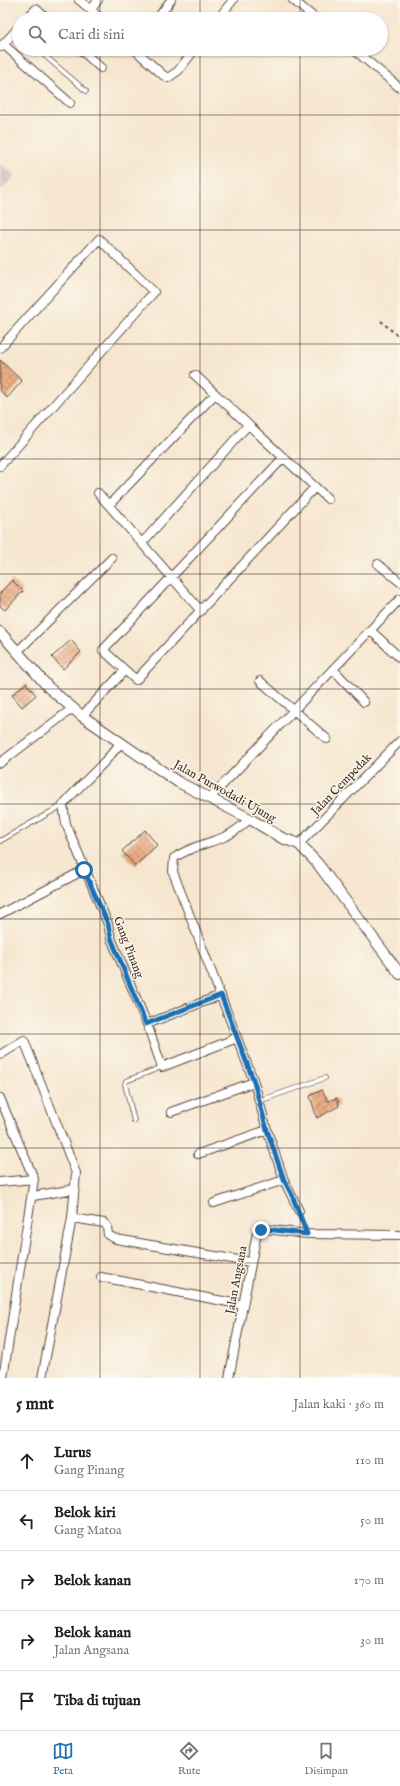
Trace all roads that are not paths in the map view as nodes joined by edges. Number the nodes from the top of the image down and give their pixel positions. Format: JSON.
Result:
{"nodes":[{"id":1,"x":79,"y":0,"type":"edge"},
{"id":2,"x":98,"y":0,"type":"edge"},
{"id":3,"x":171,"y":0,"type":"edge"},
{"id":4,"x":233,"y":0,"type":"edge"},
{"id":5,"x":293,"y":0,"type":"edge"},
{"id":6,"x":91,"y":10,"type":"joint"},
{"id":7,"x":162,"y":12,"type":"edge"},
{"id":8,"x":224,"y":12,"type":"edge"},
{"id":9,"x":308,"y":12,"type":"edge"},
{"id":10,"x":12,"y":36,"type":"edge"},
{"id":11,"x":2,"y":46,"type":"edge"},
{"id":12,"x":12,"y":54,"type":"edge"},
{"id":13,"x":14,"y":56,"type":"edge"},
{"id":14,"x":46,"y":56,"type":"edge"},
{"id":15,"x":88,"y":56,"type":"edge"},
{"id":16,"x":142,"y":56,"type":"edge"},
{"id":17,"x":190,"y":56,"type":"edge"},
{"id":18,"x":362,"y":56,"type":"edge"},
{"id":19,"x":101,"y":68,"type":"dead end"},
{"id":20,"x":398,"y":83,"type":"edge"},
{"id":21,"x":86,"y":91,"type":"dead end"},
{"id":22,"x":70,"y":103,"type":"dead end"},
{"id":23,"x":0,"y":348,"type":"edge"},
{"id":24,"x":195,"y":375,"type":"dead end"},
{"id":25,"x":215,"y":394,"type":"junction"},
{"id":26,"x":248,"y":425,"type":"junction"},
{"id":27,"x":283,"y":458,"type":"junction"},
{"id":28,"x":0,"y":466,"type":"edge"},
{"id":29,"x":315,"y":487,"type":"junction"},
{"id":30,"x":98,"y":493,"type":"dead end"},
{"id":31,"x":328,"y":499,"type":"dead end"},
{"id":32,"x":109,"y":505,"type":"junction"},
{"id":33,"x":142,"y":543,"type":"junction"},
{"id":34,"x":112,"y":558,"type":"dead end"},
{"id":35,"x":378,"y":564,"type":"dead end"},
{"id":36,"x":171,"y":577,"type":"junction"},
{"id":37,"x":400,"y":582,"type":"edge"},
{"id":38,"x":400,"y":599,"type":"edge"},
{"id":39,"x":201,"y":611,"type":"junction"},
{"id":40,"x":370,"y":630,"type":"junction"},
{"id":41,"x":0,"y":632,"type":"edge"},
{"id":42,"x":17,"y":652,"type":"junction"},
{"id":43,"x":400,"y":658,"type":"edge"},
{"id":44,"x":332,"y":669,"type":"junction"},
{"id":45,"x":126,"y":670,"type":"junction"},
{"id":46,"x":260,"y":680,"type":"dead end"},
{"id":47,"x":364,"y":702,"type":"dead end"},
{"id":48,"x":73,"y":708,"type":"junction"},
{"id":49,"x":294,"y":710,"type":"junction"},
{"id":50,"x":82,"y":716,"type":"junction"},
{"id":51,"x":328,"y":739,"type":"dead end"},
{"id":52,"x":400,"y":741,"type":"edge"},
{"id":53,"x":121,"y":742,"type":"junction"},
{"id":54,"x":0,"y":763,"type":"edge"},
{"id":55,"x":210,"y":798,"type":"junction"},
{"id":56,"x":62,"y":805,"type":"junction"},
{"id":57,"x":250,"y":819,"type":"junction"},
{"id":58,"x":0,"y":842,"type":"edge"},
{"id":59,"x":299,"y":844,"type":"junction"},
{"id":60,"x":84,"y":870,"type":"junction"},
{"id":61,"x":0,"y":914,"type":"edge"},
{"id":62,"x":400,"y":974,"type":"edge"},
{"id":63,"x":221,"y":995,"type":"junction"},
{"id":64,"x":146,"y":1024,"type":"junction"},
{"id":65,"x":237,"y":1038,"type":"junction"},
{"id":66,"x":0,"y":1055,"type":"edge"},
{"id":67,"x":162,"y":1067,"type":"junction"},
{"id":68,"x":324,"y":1078,"type":"dead end"},
{"id":69,"x":254,"y":1082,"type":"junction"},
{"id":70,"x":0,"y":1098,"type":"edge"},
{"id":71,"x":259,"y":1101,"type":"junction"},
{"id":72,"x":171,"y":1112,"type":"dead end"},
{"id":73,"x":134,"y":1121,"type":"dead end"},
{"id":74,"x":267,"y":1130,"type":"junction"},
{"id":75,"x":198,"y":1154,"type":"dead end"},
{"id":76,"x":34,"y":1178,"type":"junction"},
{"id":77,"x":284,"y":1180,"type":"junction"},
{"id":78,"x":0,"y":1182,"type":"edge"},
{"id":79,"x":75,"y":1189,"type":"junction"},
{"id":80,"x":32,"y":1196,"type":"junction"},
{"id":81,"x":214,"y":1203,"type":"dead end"},
{"id":82,"x":298,"y":1211,"type":"dead end"},
{"id":83,"x":72,"y":1218,"type":"junction"},
{"id":84,"x":400,"y":1235,"type":"edge"},
{"id":85,"x":250,"y":1262,"type":"junction"},
{"id":86,"x":101,"y":1277,"type":"dead end"},
{"id":87,"x":243,"y":1305,"type":"junction"},
{"id":88,"x":3,"y":1378,"type":"edge"},
{"id":89,"x":42,"y":1378,"type":"edge"},
{"id":90,"x":229,"y":1378,"type":"edge"}],
"edges":[{"from":1,"to":6,"type":"street"},
{"from":2,"to":6,"type":"street"},
{"from":3,"to":7,"type":"street"},
{"from":4,"to":8,"type":"street"},
{"from":5,"to":9,"type":"street"},
{"from":10,"to":11,"type":"street"},
{"from":11,"to":12,"type":"street"},
{"from":13,"to":22,"type":"street"},
{"from":14,"to":21,"type":"lane"},
{"from":15,"to":19,"type":"street"},
{"from":16,"to":17,"type":"street"},
{"from":18,"to":20,"type":"street"},
{"from":23,"to":28,"type":"street"},
{"from":24,"to":25,"type":"street"},
{"from":25,"to":26,"type":"street"},
{"from":25,"to":32,"type":"street"},
{"from":26,"to":27,"type":"street"},
{"from":26,"to":33,"type":"street"},
{"from":27,"to":29,"type":"street"},
{"from":27,"to":36,"type":"street"},
{"from":29,"to":31,"type":"street"},
{"from":29,"to":39,"type":"street"},
{"from":30,"to":32,"type":"street"},
{"from":32,"to":33,"type":"street"},
{"from":33,"to":36,"type":"street"},
{"from":34,"to":42,"type":"street"},
{"from":35,"to":37,"type":"street"},
{"from":36,"to":39,"type":"street"},
{"from":36,"to":45,"type":"street"},
{"from":38,"to":40,"type":"street"},
{"from":39,"to":45,"type":"street"},
{"from":40,"to":43,"type":"street"},
{"from":40,"to":44,"type":"street"},
{"from":41,"to":42,"type":"street","name":"Jalan Purwodadi Ujung"},
{"from":42,"to":48,"type":"street","name":"Jalan Purwodadi Ujung"},
{"from":44,"to":47,"type":"street"},
{"from":44,"to":49,"type":"street"},
{"from":45,"to":50,"type":"street"},
{"from":46,"to":49,"type":"street"},
{"from":48,"to":50,"type":"street","name":"Jalan Purwodadi Ujung"},
{"from":48,"to":54,"type":"street"},
{"from":49,"to":51,"type":"street"},
{"from":49,"to":55,"type":"street"},
{"from":50,"to":53,"type":"street","name":"Jalan Purwodadi Ujung"},
{"from":52,"to":59,"type":"street","name":"Jalan Cempedak"},
{"from":53,"to":55,"type":"street","name":"Jalan Purwodadi Ujung"},
{"from":53,"to":56,"type":"street"},
{"from":55,"to":57,"type":"street","name":"Jalan Purwodadi Ujung"},
{"from":56,"to":58,"type":"lane"},
{"from":56,"to":60,"type":"street","name":"Gang Pinang"},
{"from":57,"to":59,"type":"street","name":"Jalan Purwodadi Ujung"},
{"from":57,"to":63,"type":"street"},
{"from":59,"to":62,"type":"street","name":"Jalan Purwodadi Ujung"},
{"from":60,"to":61,"type":"street"},
{"from":60,"to":64,"type":"street","name":"Gang Pinang"},
{"from":63,"to":64,"type":"street"},
{"from":63,"to":65,"type":"street"},
{"from":64,"to":67,"type":"street","name":"Gang Pinang"},
{"from":65,"to":67,"type":"street"},
{"from":65,"to":69,"type":"street"},
{"from":66,"to":79,"type":"street"},
{"from":67,"to":73,"type":"lane"},
{"from":68,"to":71,"type":"lane"},
{"from":69,"to":71,"type":"street"},
{"from":69,"to":72,"type":"street"},
{"from":70,"to":76,"type":"street"},
{"from":71,"to":74,"type":"street"},
{"from":74,"to":75,"type":"street"},
{"from":74,"to":77,"type":"street"},
{"from":76,"to":78,"type":"street"},
{"from":76,"to":80,"type":"street"},
{"from":77,"to":81,"type":"street"},
{"from":77,"to":82,"type":"street"},
{"from":79,"to":80,"type":"street"},
{"from":79,"to":83,"type":"street"},
{"from":80,"to":88,"type":"street"},
{"from":83,"to":85,"type":"street"},
{"from":83,"to":89,"type":"street"},
{"from":84,"to":85,"type":"street","name":"Jalan Angsana"},
{"from":85,"to":87,"type":"street","name":"Jalan Angsana"},
{"from":86,"to":87,"type":"street"},
{"from":87,"to":90,"type":"street","name":"Jalan Angsana"}]}
